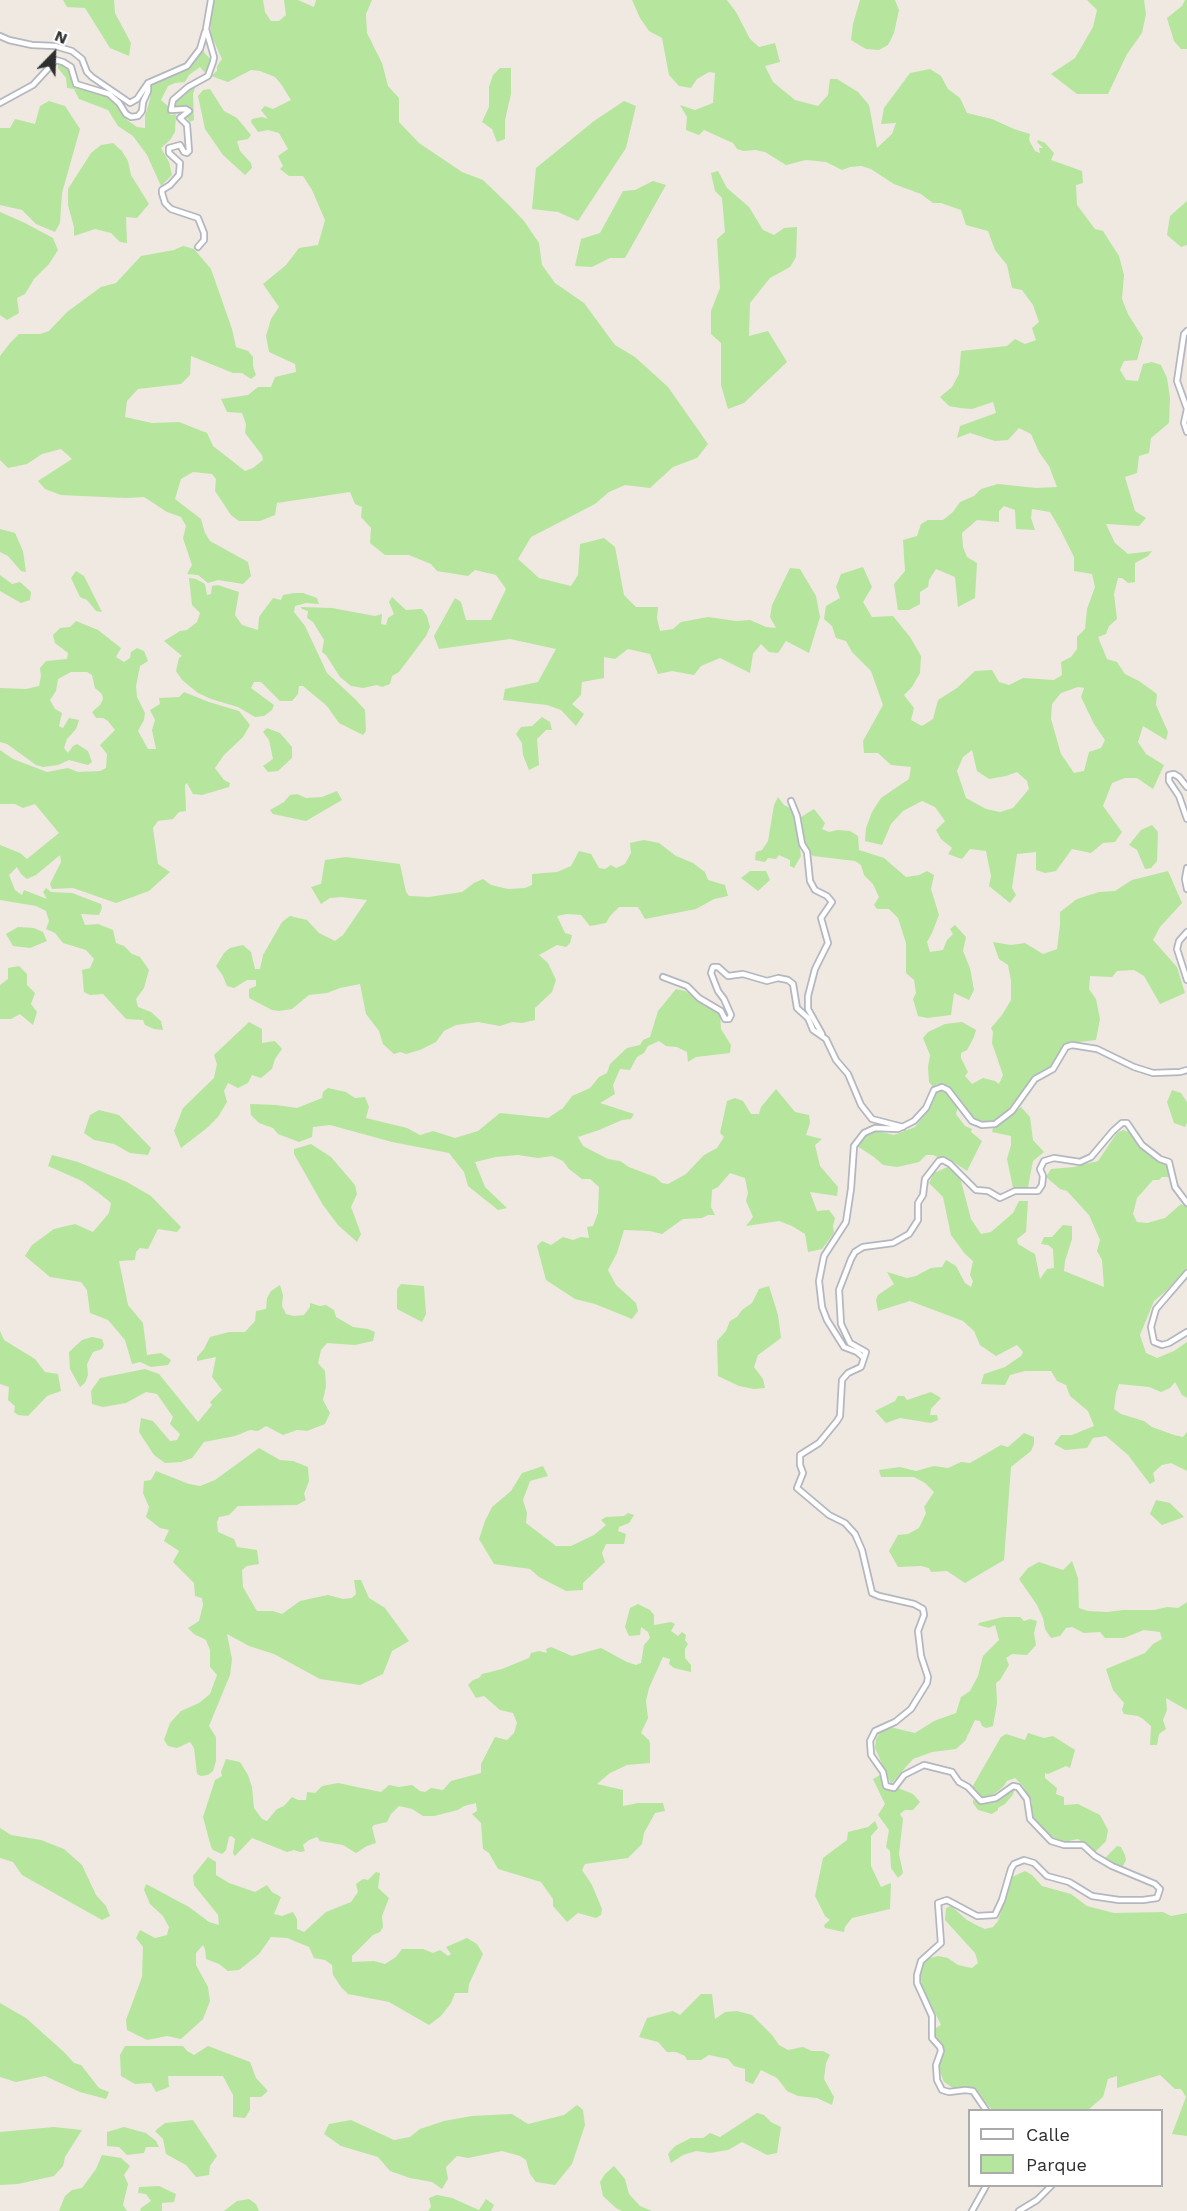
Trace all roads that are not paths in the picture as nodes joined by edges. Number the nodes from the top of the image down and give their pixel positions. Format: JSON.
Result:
{"nodes":[{"id":1,"x":211,"y":0,"type":"edge"},
{"id":2,"x":206,"y":29,"type":"junction"},
{"id":3,"x":0,"y":36,"type":"edge"},
{"id":4,"x":148,"y":82,"type":"junction"},
{"id":5,"x":0,"y":103,"type":"edge"},
{"id":6,"x":198,"y":247,"type":"dead end"},
{"id":7,"x":1187,"y":331,"type":"edge"},
{"id":8,"x":1187,"y":432,"type":"edge"},
{"id":9,"x":1187,"y":787,"type":"edge"},
{"id":10,"x":791,"y":801,"type":"dead end"},
{"id":11,"x":1187,"y":819,"type":"edge"},
{"id":12,"x":1187,"y":868,"type":"edge"},
{"id":13,"x":1187,"y":889,"type":"edge"},
{"id":14,"x":1187,"y":932,"type":"edge"},
{"id":15,"x":663,"y":977,"type":"dead end"},
{"id":16,"x":1187,"y":980,"type":"edge"},
{"id":17,"x":825,"y":1039,"type":"junction"},
{"id":18,"x":1187,"y":1070,"type":"edge"},
{"id":19,"x":903,"y":1127,"type":"junction"},
{"id":20,"x":1187,"y":1203,"type":"edge"},
{"id":21,"x":1187,"y":1273,"type":"edge"},
{"id":22,"x":1187,"y":1332,"type":"edge"},
{"id":23,"x":864,"y":1358,"type":"junction"},
{"id":24,"x":985,"y":2109,"type":"edge"},
{"id":25,"x":985,"y":2187,"type":"edge"},
{"id":26,"x":1050,"y":2187,"type":"edge"},
{"id":27,"x":972,"y":2211,"type":"edge"},
{"id":28,"x":1019,"y":2211,"type":"edge"}],
"edges":[{"from":1,"to":2,"type":"street"},
{"from":2,"to":4,"type":"street"},
{"from":2,"to":6,"type":"street"},
{"from":3,"to":4,"type":"street"},
{"from":4,"to":5,"type":"street"},
{"from":7,"to":8,"type":"street"},
{"from":9,"to":11,"type":"street"},
{"from":10,"to":17,"type":"street"},
{"from":12,"to":13,"type":"street"},
{"from":14,"to":16,"type":"street"},
{"from":15,"to":17,"type":"street"},
{"from":17,"to":19,"type":"street"},
{"from":18,"to":19,"type":"street"},
{"from":19,"to":23,"type":"street"},
{"from":20,"to":23,"type":"street"},
{"from":21,"to":22,"type":"street"},
{"from":23,"to":24,"type":"street"},
{"from":25,"to":27,"type":"street"},
{"from":26,"to":28,"type":"street"}]}
